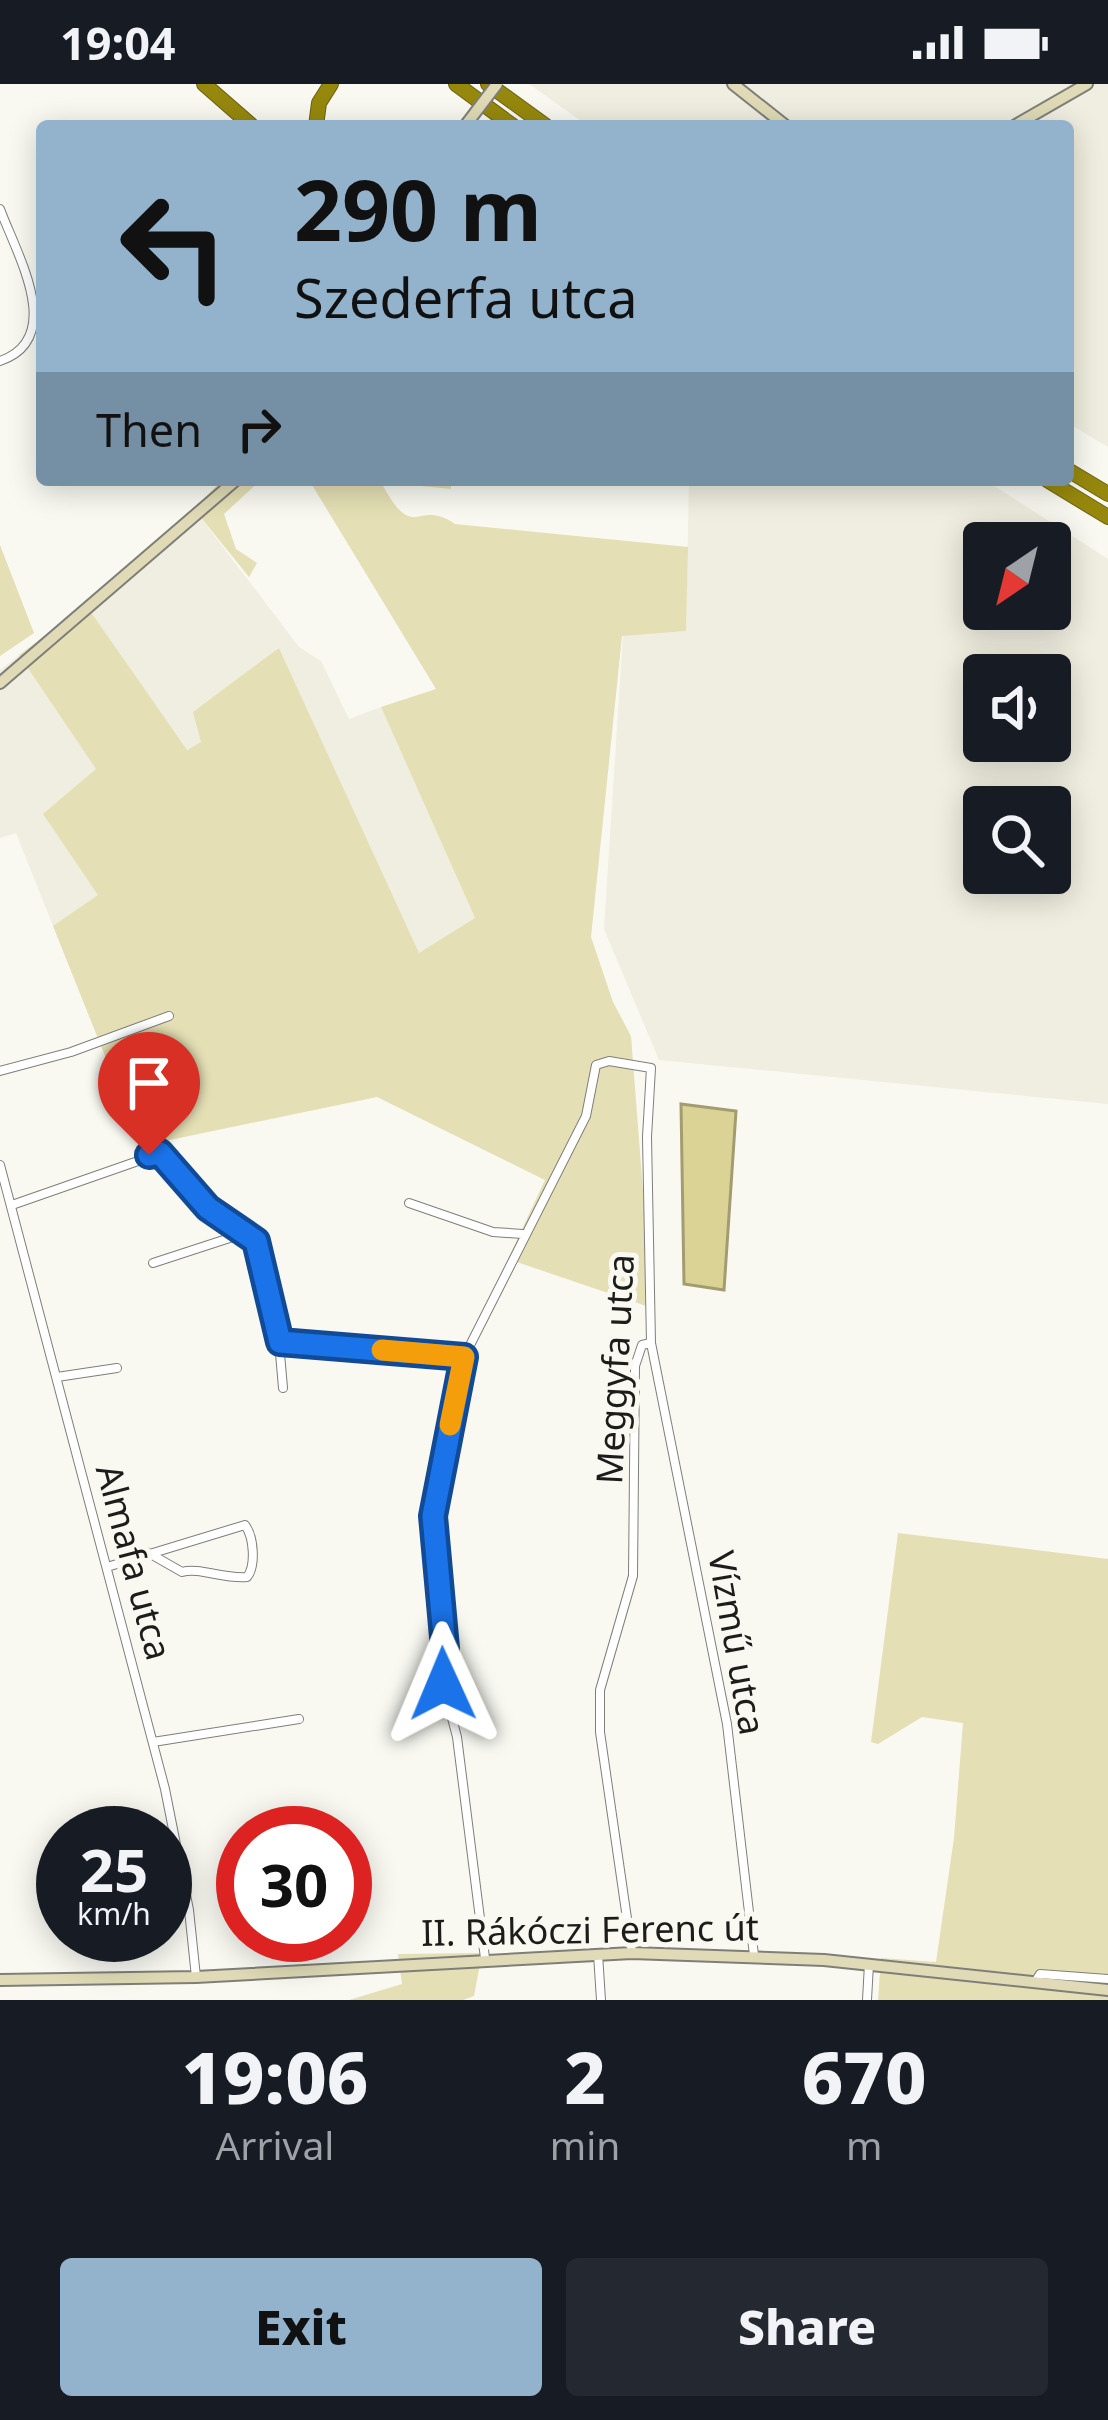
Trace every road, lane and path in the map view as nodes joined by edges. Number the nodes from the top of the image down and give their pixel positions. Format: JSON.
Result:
{"nodes":[{"id":1,"x":205,"y":84,"type":"edge"},
{"id":2,"x":331,"y":84,"type":"edge"},
{"id":3,"x":441,"y":84,"type":"edge"},
{"id":4,"x":456,"y":84,"type":"edge"},
{"id":5,"x":493,"y":84,"type":"edge"},
{"id":6,"x":733,"y":84,"type":"edge"},
{"id":7,"x":1088,"y":84,"type":"edge"},
{"id":8,"x":489,"y":109,"type":"junction"},
{"id":9,"x":245,"y":120,"type":"edge"},
{"id":10,"x":317,"y":120,"type":"edge"},
{"id":11,"x":469,"y":120,"type":"edge"},
{"id":12,"x":505,"y":120,"type":"edge"},
{"id":13,"x":538,"y":120,"type":"edge"},
{"id":14,"x":778,"y":120,"type":"edge"},
{"id":15,"x":1025,"y":120,"type":"edge"},
{"id":16,"x":0,"y":209,"type":"edge"},
{"id":17,"x":36,"y":311,"type":"edge"},
{"id":18,"x":36,"y":317,"type":"edge"},
{"id":19,"x":0,"y":362,"type":"edge"},
{"id":20,"x":1074,"y":474,"type":"edge"},
{"id":21,"x":229,"y":486,"type":"edge"},
{"id":22,"x":1057,"y":486,"type":"edge"},
{"id":23,"x":1108,"y":494,"type":"edge"},
{"id":24,"x":1108,"y":518,"type":"edge"},
{"id":25,"x":0,"y":683,"type":"edge"},
{"id":26,"x":169,"y":1016,"type":"dead end"},
{"id":27,"x":0,"y":1071,"type":"edge"},
{"id":28,"x":0,"y":1166,"type":"edge"},
{"id":29,"x":409,"y":1203,"type":"dead end"},
{"id":30,"x":12,"y":1204,"type":"junction"},
{"id":31,"x":245,"y":1233,"type":"junction"},
{"id":32,"x":524,"y":1234,"type":"junction"},
{"id":33,"x":153,"y":1263,"type":"dead end"},
{"id":34,"x":280,"y":1342,"type":"junction"},
{"id":35,"x":651,"y":1343,"type":"junction"},
{"id":36,"x":464,"y":1357,"type":"junction"},
{"id":37,"x":117,"y":1368,"type":"dead end"},
{"id":38,"x":57,"y":1377,"type":"junction"},
{"id":39,"x":283,"y":1388,"type":"dead end"},
{"id":40,"x":147,"y":1552,"type":"junction"},
{"id":41,"x":107,"y":1567,"type":"junction"},
{"id":42,"x":299,"y":1718,"type":"dead end"},
{"id":43,"x":153,"y":1742,"type":"junction"},
{"id":44,"x":598,"y":1953,"type":"junction"},
{"id":45,"x":632,"y":1953,"type":"junction"},
{"id":46,"x":754,"y":1955,"type":"junction"},
{"id":47,"x":485,"y":1958,"type":"junction"},
{"id":48,"x":869,"y":1964,"type":"junction"},
{"id":49,"x":196,"y":1977,"type":"junction"},
{"id":50,"x":1108,"y":1979,"type":"edge"},
{"id":51,"x":0,"y":1980,"type":"edge"},
{"id":52,"x":1036,"y":1982,"type":"junction"},
{"id":53,"x":1108,"y":1990,"type":"edge"},
{"id":54,"x":601,"y":2000,"type":"edge"},
{"id":55,"x":867,"y":2000,"type":"edge"}],
"edges":[{"from":1,"to":9,"type":"highway"},
{"from":2,"to":10,"type":"highway"},
{"from":3,"to":8,"type":"highway"},
{"from":4,"to":8,"type":"highway"},
{"from":5,"to":11,"type":"main road","bridge":true},
{"from":5,"to":13,"type":"highway"},
{"from":6,"to":14,"type":"main road"},
{"from":7,"to":15,"type":"main road"},
{"from":8,"to":12,"type":"highway"},
{"from":16,"to":17,"type":"street"},
{"from":18,"to":19,"type":"street"},
{"from":20,"to":23,"type":"highway"},
{"from":21,"to":25,"type":"main road"},
{"from":22,"to":24,"type":"highway"},
{"from":26,"to":27,"type":"street"},
{"from":28,"to":30,"type":"street","name":"Almafa utca"},
{"from":29,"to":32,"type":"street"},
{"from":30,"to":31,"type":"street"},
{"from":30,"to":38,"type":"street","name":"Almafa utca"},
{"from":31,"to":33,"type":"street"},
{"from":31,"to":34,"type":"street"},
{"from":32,"to":35,"type":"street","name":"Meggyfa utca"},
{"from":32,"to":36,"type":"street"},
{"from":34,"to":36,"type":"street"},
{"from":34,"to":39,"type":"street"},
{"from":35,"to":45,"type":"street","name":"Meggyfa utca"},
{"from":35,"to":46,"type":"street","name":"Vízmű utca"},
{"from":36,"to":47,"type":"street"},
{"from":37,"to":38,"type":"street"},
{"from":38,"to":41,"type":"street","name":"Almafa utca"},
{"from":40,"to":40,"type":"street"},
{"from":40,"to":41,"type":"street"},
{"from":41,"to":43,"type":"street","name":"Almafa utca"},
{"from":42,"to":43,"type":"street"},
{"from":43,"to":49,"type":"street","name":"Almafa utca"},
{"from":44,"to":45,"type":"main road","name":"II. Rákóczi Ferenc út"},
{"from":44,"to":47,"type":"main road","name":"II. Rákóczi Ferenc út"},
{"from":44,"to":54,"type":"street"},
{"from":45,"to":46,"type":"main road","name":"II. Rákóczi Ferenc út"},
{"from":46,"to":48,"type":"main road","name":"II. Rákóczi Ferenc út"},
{"from":47,"to":49,"type":"main road","name":"II. Rákóczi Ferenc út"},
{"from":48,"to":52,"type":"main road","name":"II. Rákóczi Ferenc út"},
{"from":48,"to":55,"type":"street"},
{"from":49,"to":51,"type":"main road","name":"II. Rákóczi Ferenc út"},
{"from":50,"to":52,"type":"street"},
{"from":52,"to":53,"type":"main road","name":"II. Rákóczi Ferenc út"}]}
